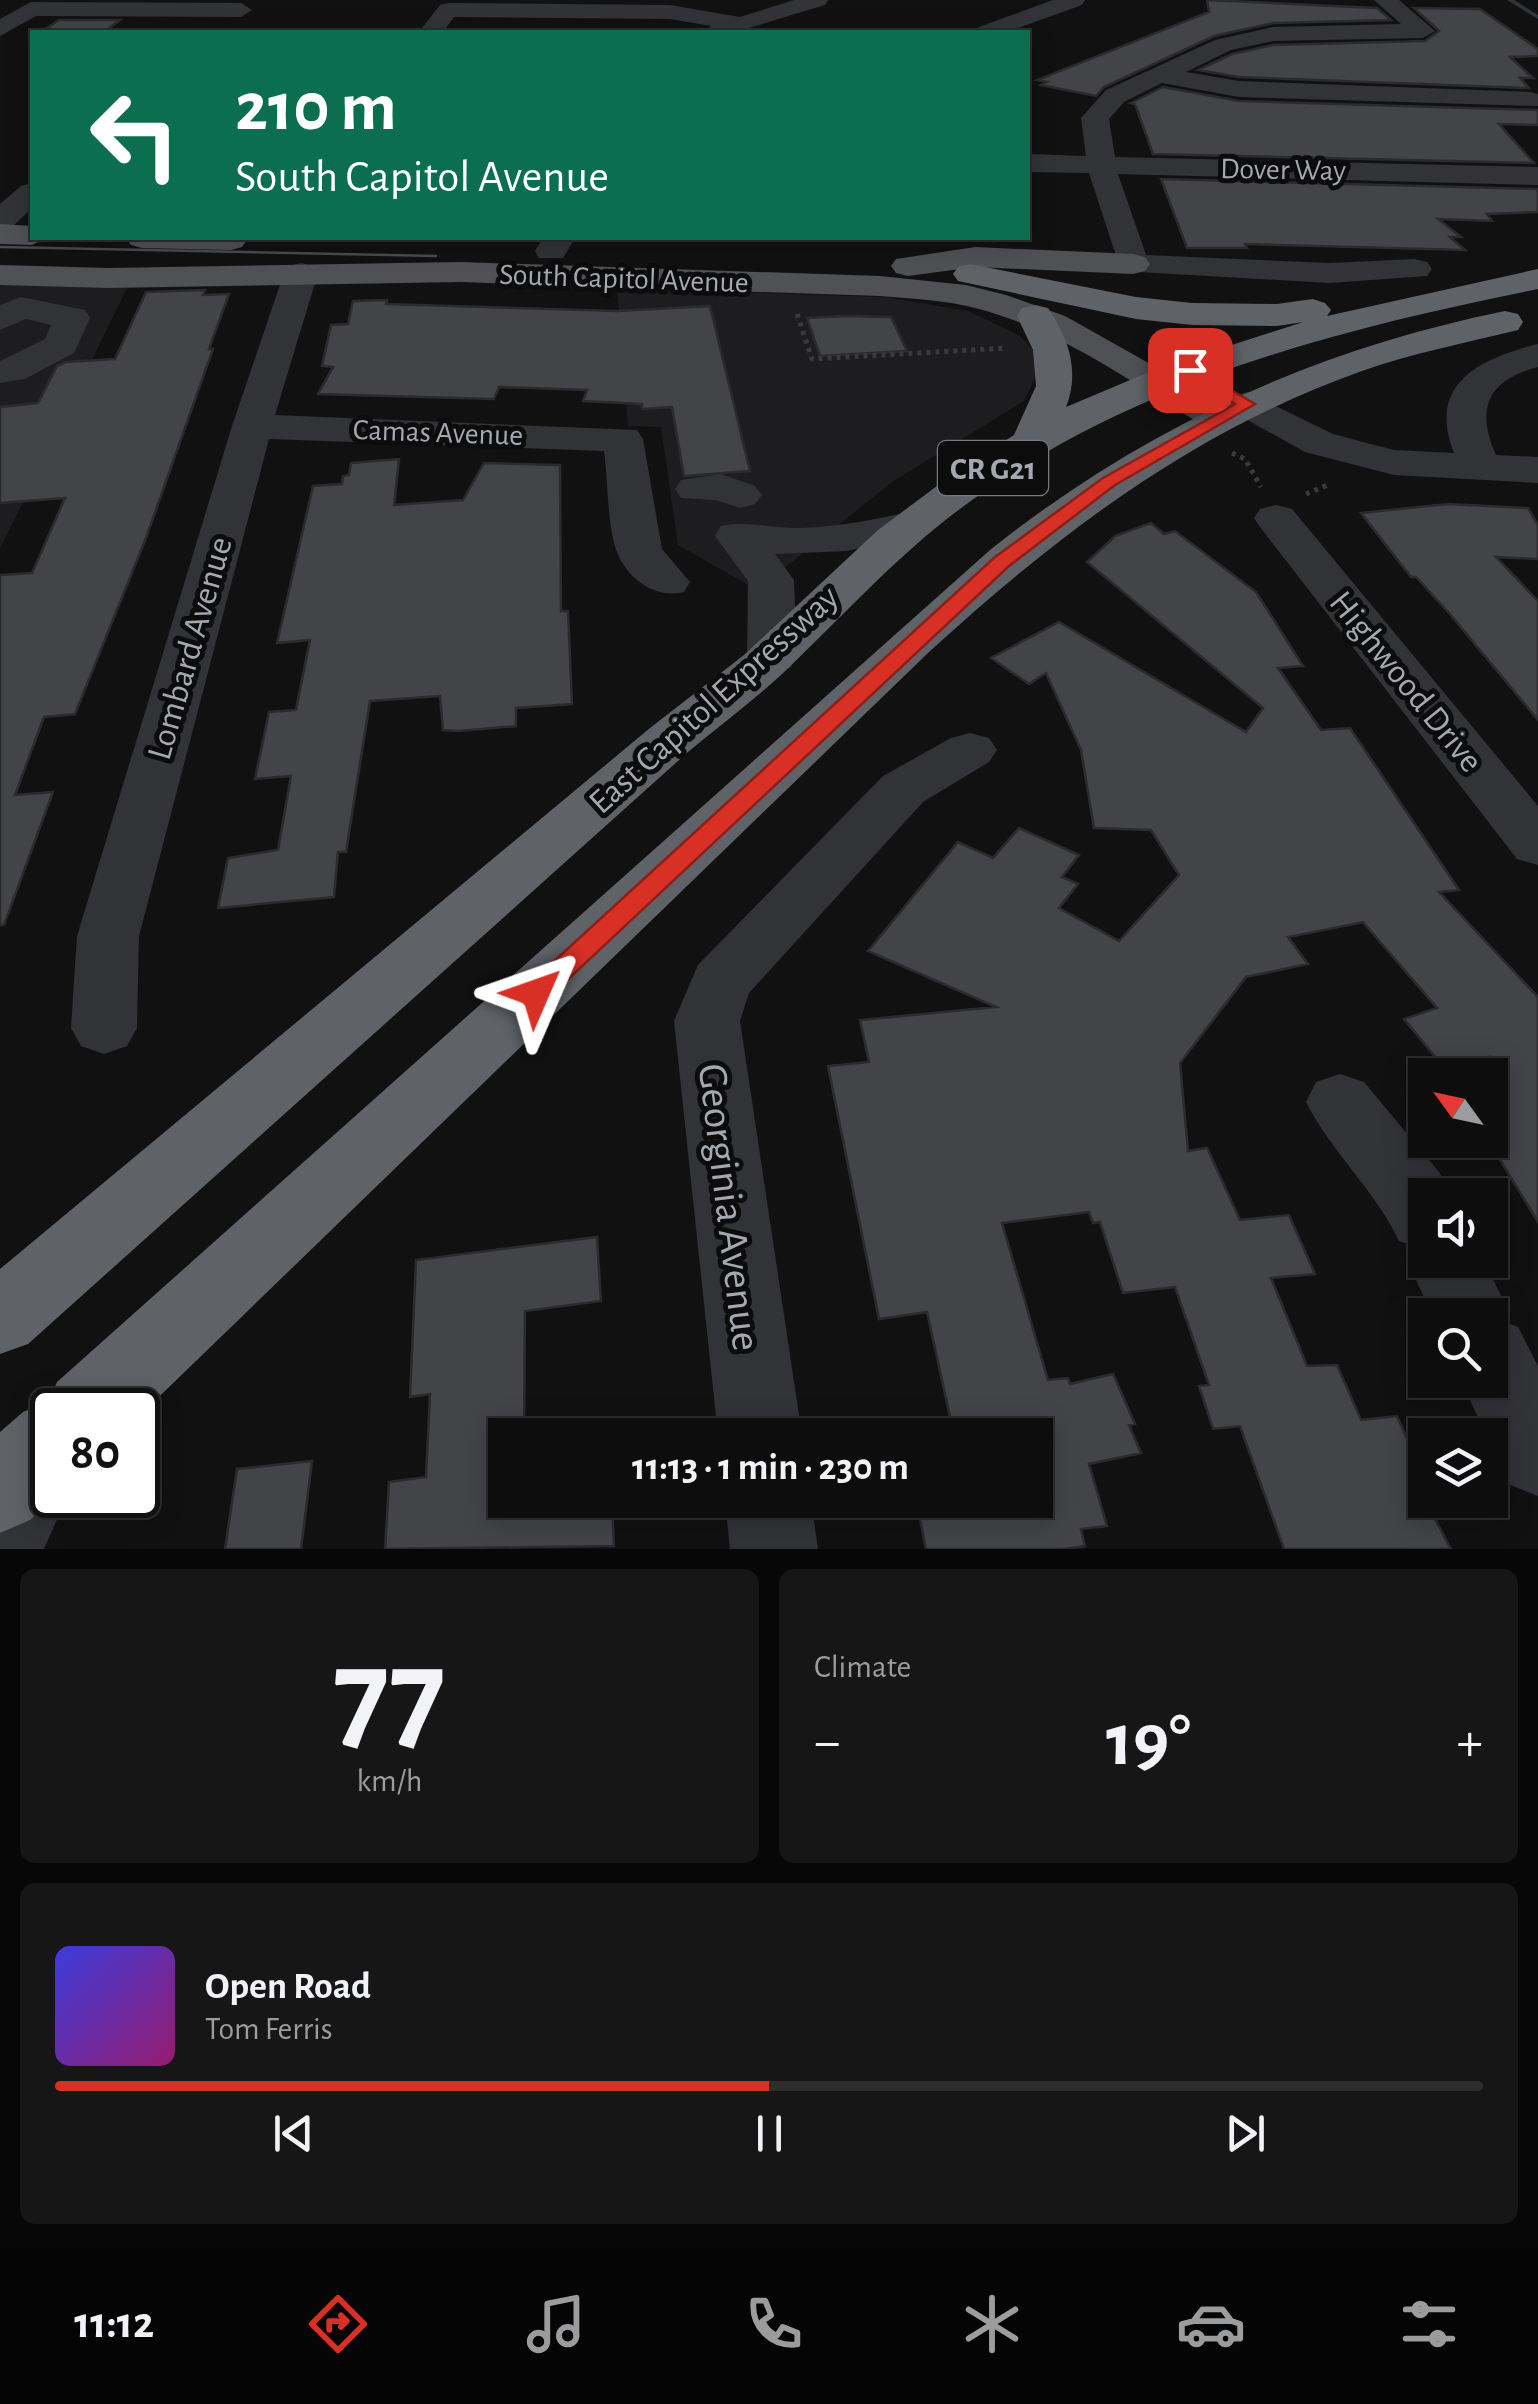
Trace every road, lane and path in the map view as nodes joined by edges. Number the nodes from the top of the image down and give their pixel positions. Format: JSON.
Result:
{"nodes":[{"id":1,"x":817,"y":0,"type":"edge"},
{"id":2,"x":1074,"y":0,"type":"edge"},
{"id":3,"x":1384,"y":0,"type":"edge"},
{"id":4,"x":247,"y":5,"type":"edge"},
{"id":5,"x":742,"y":24,"type":"junction"},
{"id":6,"x":0,"y":29,"type":"edge"},
{"id":7,"x":217,"y":30,"type":"edge"},
{"id":8,"x":432,"y":30,"type":"edge"},
{"id":9,"x":721,"y":30,"type":"edge"},
{"id":10,"x":992,"y":30,"type":"edge"},
{"id":11,"x":1164,"y":76,"type":"junction"},
{"id":12,"x":1530,"y":100,"type":"dead end"},
{"id":13,"x":1030,"y":162,"type":"edge"},
{"id":14,"x":1102,"y":164,"type":"junction"},
{"id":15,"x":1538,"y":176,"type":"edge"},
{"id":16,"x":30,"y":194,"type":"edge"},
{"id":17,"x":0,"y":221,"type":"edge"},
{"id":18,"x":0,"y":234,"type":"edge"},
{"id":19,"x":30,"y":234,"type":"edge"},
{"id":20,"x":164,"y":240,"type":"edge"},
{"id":21,"x":555,"y":244,"type":"edge"},
{"id":22,"x":298,"y":252,"type":"junction"},
{"id":23,"x":1134,"y":264,"type":"junction"},
{"id":24,"x":908,"y":266,"type":"junction"},
{"id":25,"x":1414,"y":269,"type":"dead end"},
{"id":26,"x":0,"y":274,"type":"edge"},
{"id":27,"x":970,"y":274,"type":"junction"},
{"id":28,"x":1538,"y":279,"type":"edge"},
{"id":29,"x":1406,"y":305,"type":"junction"},
{"id":30,"x":797,"y":312,"type":"dead end"},
{"id":31,"x":1538,"y":316,"type":"edge"},
{"id":32,"x":0,"y":319,"type":"edge"},
{"id":33,"x":1029,"y":332,"type":"junction"},
{"id":34,"x":1538,"y":355,"type":"edge"},
{"id":35,"x":0,"y":372,"type":"edge"},
{"id":36,"x":1174,"y":376,"type":"junction"},
{"id":37,"x":1230,"y":424,"type":"junction"},
{"id":38,"x":252,"y":426,"type":"junction"},
{"id":39,"x":1031,"y":442,"type":"junction"},
{"id":40,"x":1394,"y":462,"type":"junction"},
{"id":41,"x":1481,"y":468,"type":"junction"},
{"id":42,"x":1538,"y":470,"type":"edge"},
{"id":43,"x":696,"y":489,"type":"dead end"},
{"id":44,"x":740,"y":496,"type":"dead end"},
{"id":45,"x":1266,"y":497,"type":"junction"},
{"id":46,"x":914,"y":524,"type":"junction"},
{"id":47,"x":667,"y":582,"type":"dead end"},
{"id":48,"x":772,"y":656,"type":"junction"},
{"id":49,"x":970,"y":750,"type":"dead end"},
{"id":50,"x":1538,"y":845,"type":"edge"},
{"id":51,"x":104,"y":1028,"type":"dead end"},
{"id":52,"x":1340,"y":1102,"type":"dead end"},
{"id":53,"x":1408,"y":1188,"type":"edge"},
{"id":54,"x":0,"y":1318,"type":"edge"},
{"id":55,"x":110,"y":1388,"type":"edge"},
{"id":56,"x":1508,"y":1392,"type":"edge"},
{"id":57,"x":758,"y":1418,"type":"edge"},
{"id":58,"x":1538,"y":1454,"type":"edge"},
{"id":59,"x":30,"y":1481,"type":"edge"},
{"id":60,"x":770,"y":1518,"type":"edge"},
{"id":61,"x":0,"y":1545,"type":"edge"},
{"id":62,"x":774,"y":1549,"type":"edge"}],
"edges":[{"from":1,"to":5,"type":"street"},
{"from":2,"to":10,"type":"street"},
{"from":3,"to":11,"type":"street"},
{"from":4,"to":6,"type":"street"},
{"from":4,"to":7,"type":"street"},
{"from":5,"to":8,"type":"street"},
{"from":5,"to":9,"type":"street"},
{"from":11,"to":12,"type":"street"},
{"from":11,"to":14,"type":"street"},
{"from":13,"to":14,"type":"street","name":"Dover Way"},
{"from":14,"to":15,"type":"street","name":"Dover Way"},
{"from":14,"to":23,"type":"street"},
{"from":16,"to":17,"type":"street"},
{"from":18,"to":19,"type":"main road"},
{"from":20,"to":22,"type":"main road","name":"South Capitol Avenue"},
{"from":21,"to":22,"type":"main road","name":"South Capitol Avenue"},
{"from":21,"to":24,"type":"main road","name":"South Capitol Avenue"},
{"from":22,"to":26,"type":"main road","name":"South Capitol Avenue"},
{"from":22,"to":33,"type":"main road","name":"South Capitol Avenue"},
{"from":22,"to":38,"type":"street","name":"Lombard Avenue"},
{"from":23,"to":24,"type":"main road"},
{"from":23,"to":25,"type":"street"},
{"from":24,"to":27,"type":"main road","name":"South Capitol Avenue"},
{"from":27,"to":29,"type":"highway"},
{"from":27,"to":36,"type":"main road","name":"South Capitol Avenue"},
{"from":28,"to":29,"type":"highway","name":"East Capitol Expressway","number":"CR G21"},
{"from":29,"to":36,"type":"highway","name":"East Capitol Expressway","number":"CR G21"},
{"from":30,"to":33,"type":"path"},
{"from":31,"to":37,"type":"highway","number":"CR G21"},
{"from":32,"to":35,"type":"street"},
{"from":33,"to":36,"type":"main road","name":"South Capitol Avenue"},
{"from":33,"to":39,"type":"highway"},
{"from":34,"to":41,"type":"street"},
{"from":36,"to":37,"type":"main road","name":"South Capitol Avenue"},
{"from":36,"to":39,"type":"highway","name":"East Capitol Expressway","number":"CR G21"},
{"from":37,"to":40,"type":"street"},
{"from":37,"to":45,"type":"path"},
{"from":37,"to":55,"type":"highway","number":"CR G21"},
{"from":38,"to":47,"type":"street","name":"Camas Avenue"},
{"from":38,"to":51,"type":"street","name":"Lombard Avenue"},
{"from":39,"to":46,"type":"highway","name":"East Capitol Expressway","number":"CR G21"},
{"from":40,"to":41,"type":"street"},
{"from":40,"to":45,"type":"path"},
{"from":41,"to":42,"type":"street"},
{"from":43,"to":44,"type":"street"},
{"from":45,"to":50,"type":"street","name":"Highwood Drive"},
{"from":46,"to":48,"type":"highway","name":"East Capitol Expressway","number":"CR G21"},
{"from":46,"to":48,"type":"street"},
{"from":48,"to":54,"type":"highway","name":"East Capitol Expressway","number":"CR G21"},
{"from":49,"to":57,"type":"street","name":"Georginia Avenue"},
{"from":52,"to":53,"type":"street"},
{"from":56,"to":58,"type":"street"},
{"from":59,"to":61,"type":"street"},
{"from":60,"to":62,"type":"street"}]}
